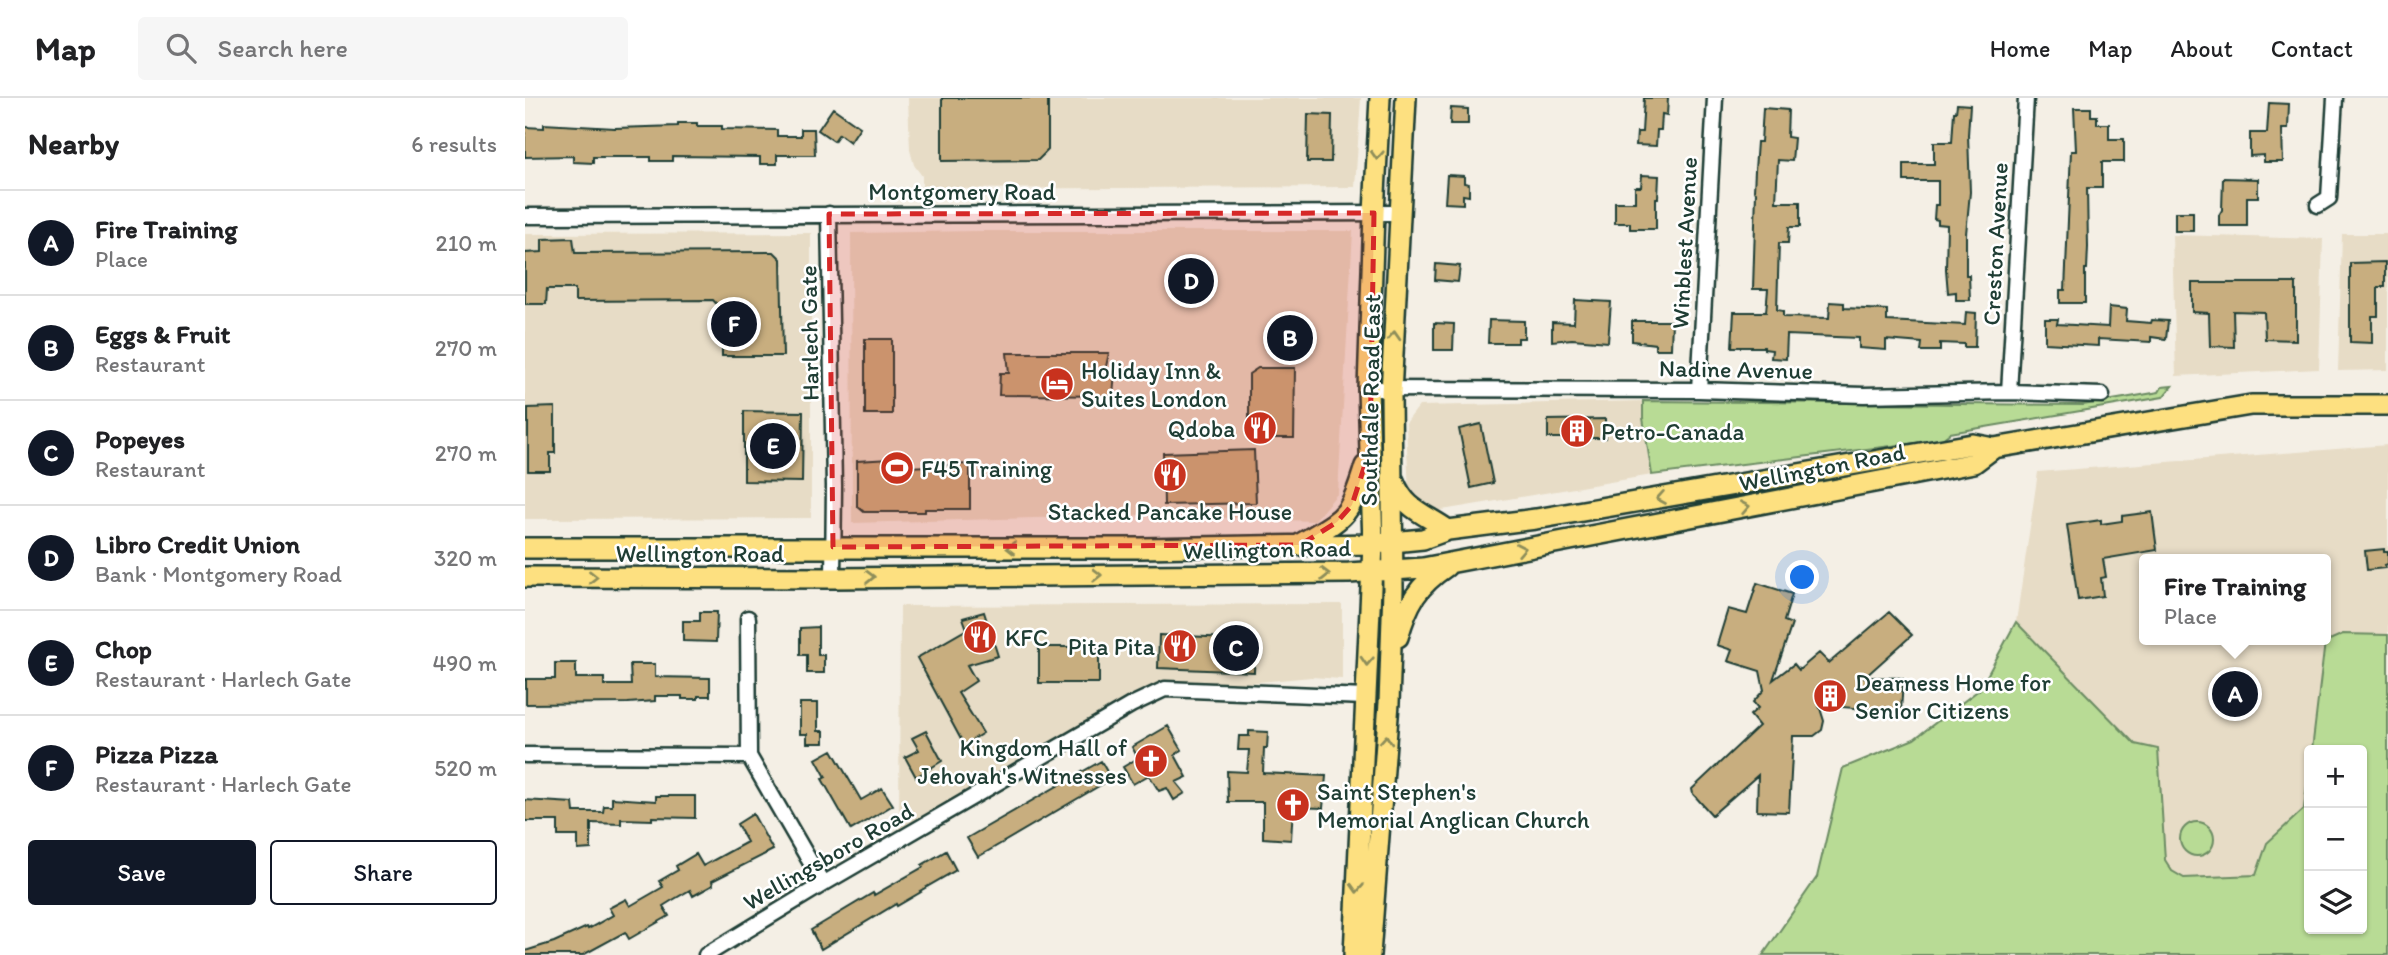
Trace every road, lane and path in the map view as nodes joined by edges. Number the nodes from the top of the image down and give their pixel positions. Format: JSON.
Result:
{"nodes":[{"id":1,"x":1380,"y":98,"type":"edge"},
{"id":2,"x":1406,"y":98,"type":"edge"},
{"id":3,"x":1715,"y":98,"type":"edge"},
{"id":4,"x":2026,"y":98,"type":"edge"},
{"id":5,"x":2335,"y":98,"type":"edge"},
{"id":6,"x":2318,"y":205,"type":"dead end"},
{"id":7,"x":1374,"y":213,"type":"junction"},
{"id":8,"x":1400,"y":213,"type":"junction"},
{"id":9,"x":829,"y":215,"type":"junction"},
{"id":10,"x":525,"y":216,"type":"edge"},
{"id":11,"x":1369,"y":389,"type":"junction"},
{"id":12,"x":1392,"y":389,"type":"junction"},
{"id":13,"x":1699,"y":390,"type":"junction"},
{"id":14,"x":2009,"y":392,"type":"junction"},
{"id":15,"x":2102,"y":395,"type":"dead end"},
{"id":16,"x":2388,"y":405,"type":"edge"},
{"id":17,"x":1994,"y":448,"type":"junction"},
{"id":18,"x":1370,"y":449,"type":"junction"},
{"id":19,"x":1392,"y":478,"type":"junction"},
{"id":20,"x":1448,"y":530,"type":"junction"},
{"id":21,"x":1393,"y":541,"type":"junction"},
{"id":22,"x":1373,"y":544,"type":"junction"},
{"id":23,"x":1300,"y":545,"type":"junction"},
{"id":24,"x":833,"y":547,"type":"junction"},
{"id":25,"x":525,"y":548,"type":"edge"},
{"id":26,"x":944,"y":548,"type":"junction"},
{"id":27,"x":1454,"y":562,"type":"junction"},
{"id":28,"x":1393,"y":570,"type":"junction"},
{"id":29,"x":1371,"y":571,"type":"junction"},
{"id":30,"x":943,"y":576,"type":"junction"},
{"id":31,"x":525,"y":577,"type":"edge"},
{"id":32,"x":832,"y":578,"type":"junction"},
{"id":33,"x":748,"y":618,"type":"dead end"},
{"id":34,"x":1391,"y":658,"type":"junction"},
{"id":35,"x":1365,"y":697,"type":"junction"},
{"id":36,"x":525,"y":755,"type":"edge"},
{"id":37,"x":749,"y":756,"type":"junction"},
{"id":38,"x":824,"y":884,"type":"junction"},
{"id":39,"x":706,"y":955,"type":"edge"},
{"id":40,"x":1354,"y":955,"type":"edge"},
{"id":41,"x":1370,"y":955,"type":"edge"}],
"edges":[{"from":1,"to":7,"type":"main road","name":"Southdale Road East","one_way":true},
{"from":2,"to":8,"type":"main road","name":"Southdale Road East"},
{"from":3,"to":13,"type":"street","name":"Winblest Avenue"},
{"from":4,"to":14,"type":"street","name":"Creston Avenue"},
{"from":5,"to":6,"type":"street"},
{"from":7,"to":8,"type":"street","name":"Montgomery Road"},
{"from":7,"to":9,"type":"street","name":"Montgomery Road"},
{"from":7,"to":11,"type":"main road","name":"Southdale Road East"},
{"from":12,"to":8,"type":"main road","name":"Southdale Road East","one_way":true},
{"from":9,"to":10,"type":"street","name":"Montgomery Road"},
{"from":9,"to":24,"type":"street","name":"Harlech Gate"},
{"from":11,"to":12,"type":"street","name":"Nadine Avenue"},
{"from":11,"to":18,"type":"main road","name":"Southdale Road East"},
{"from":12,"to":13,"type":"street","name":"Nadine Avenue"},
{"from":12,"to":19,"type":"main road","name":"Southdale Road East"},
{"from":13,"to":14,"type":"street","name":"Nadine Avenue"},
{"from":14,"to":15,"type":"street","name":"Nadine Avenue"},
{"from":16,"to":17,"type":"main road","name":"Wellington Road"},
{"from":17,"to":20,"type":"main road","name":"Wellington Road","one_way":true},
{"from":27,"to":17,"type":"main road","name":"Wellington Road","one_way":true},
{"from":18,"to":22,"type":"main road","name":"Southdale Road East"},
{"from":18,"to":23,"type":"main road"},
{"from":19,"to":20,"type":"main road"},
{"from":19,"to":21,"type":"main road","name":"Southdale Road East"},
{"from":20,"to":21,"type":"main road","name":"Wellington Road"},
{"from":21,"to":22,"type":"main road","name":"Wellington Road"},
{"from":21,"to":28,"type":"main road","name":"Southdale Road East"},
{"from":22,"to":23,"type":"main road","name":"Wellington Road"},
{"from":22,"to":29,"type":"main road","name":"Southdale Road East"},
{"from":23,"to":26,"type":"main road","name":"Wellington Road","one_way":true},
{"from":24,"to":25,"type":"main road","name":"Wellington Road"},
{"from":24,"to":26,"type":"main road","name":"Wellington Road"},
{"from":24,"to":32,"type":"street","name":"Harlech Gate"},
{"from":26,"to":30,"type":"main road"},
{"from":27,"to":28,"type":"main road","name":"Wellington Road"},
{"from":27,"to":34,"type":"main road"},
{"from":28,"to":29,"type":"main road","name":"Wellington Road"},
{"from":28,"to":34,"type":"main road","name":"Southdale Road East"},
{"from":30,"to":29,"type":"main road","name":"Wellington Road","one_way":true},
{"from":29,"to":35,"type":"main road","name":"Southdale Road East","one_way":true},
{"from":32,"to":30,"type":"main road","name":"Wellington Road","one_way":true},
{"from":31,"to":32,"type":"main road","name":"Wellington Road","one_way":true},
{"from":33,"to":37,"type":"street"},
{"from":41,"to":34,"type":"main road","name":"Southdale Road East","one_way":true},
{"from":35,"to":38,"type":"street","name":"Wellingsboro Road"},
{"from":35,"to":40,"type":"main road","name":"Southdale Road East","one_way":true},
{"from":36,"to":37,"type":"street"},
{"from":37,"to":38,"type":"street"},
{"from":38,"to":39,"type":"street","name":"Wellingsboro Road"}]}
